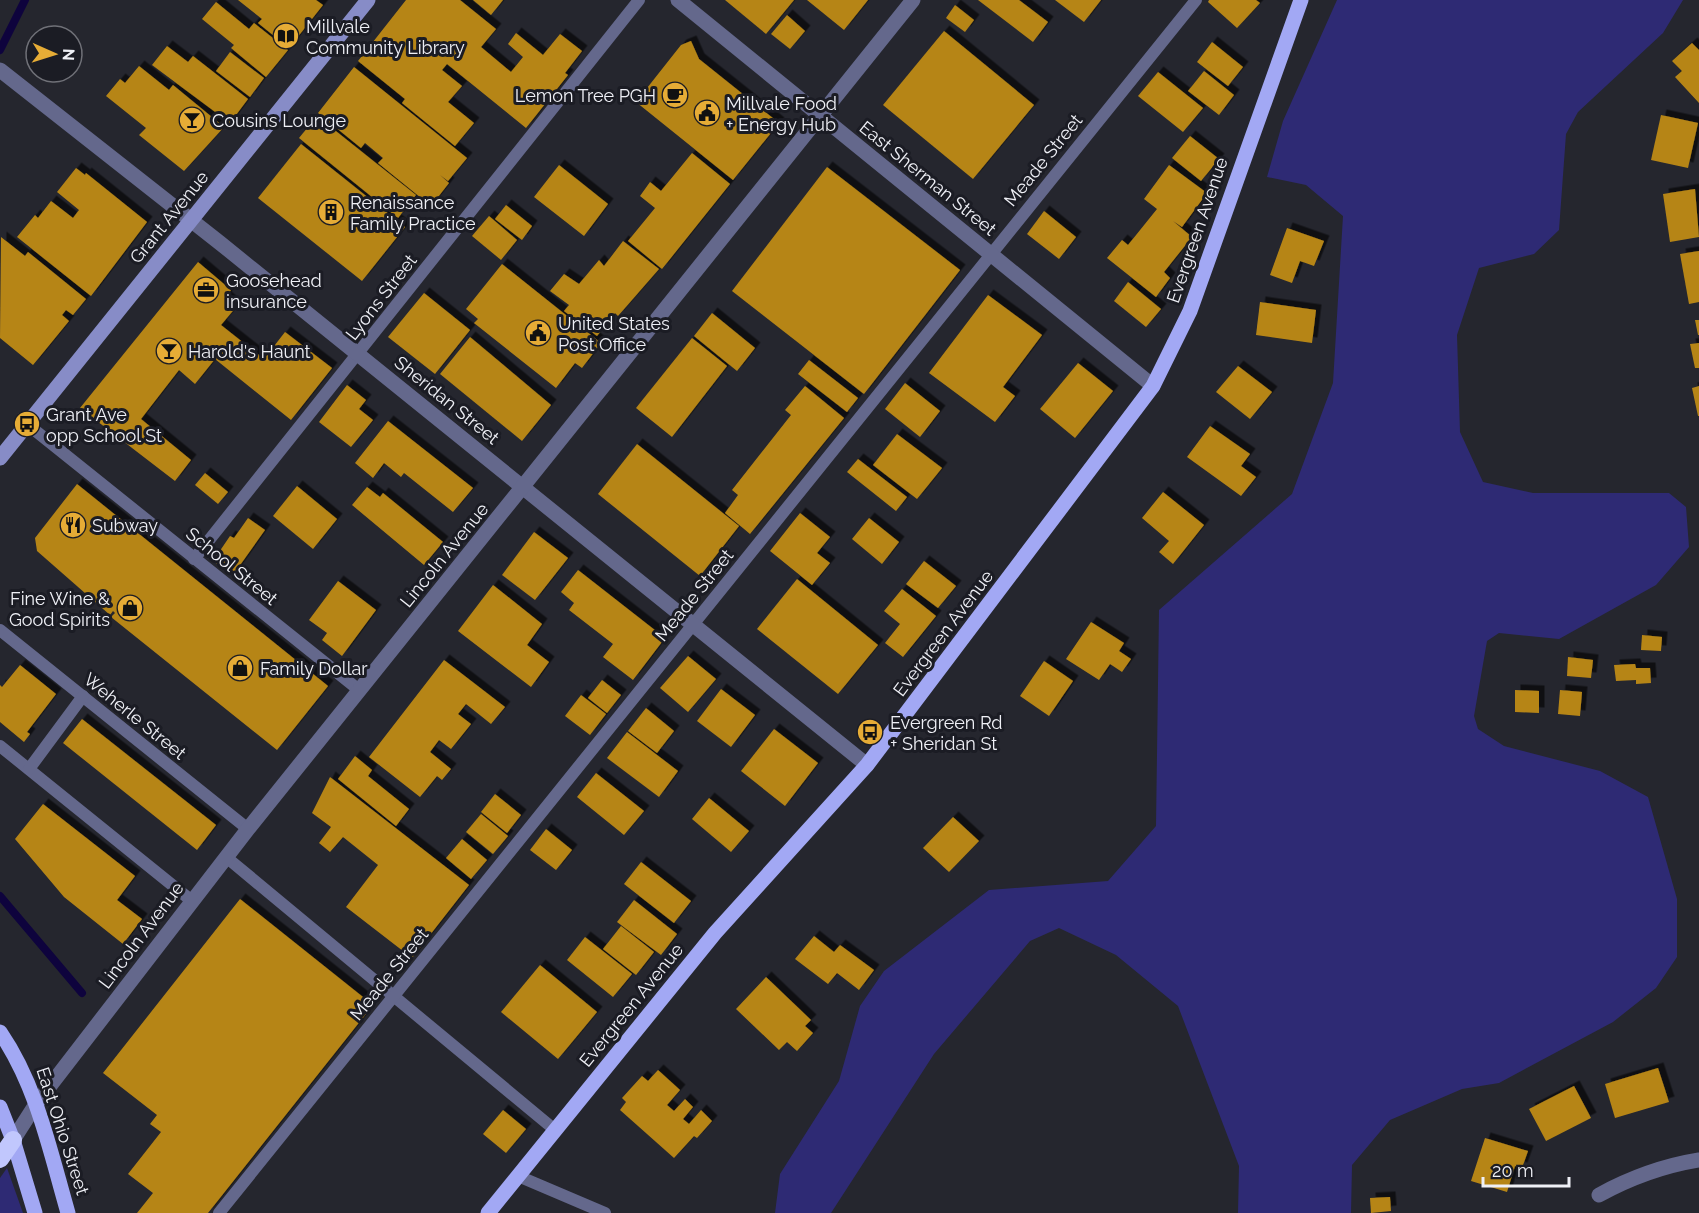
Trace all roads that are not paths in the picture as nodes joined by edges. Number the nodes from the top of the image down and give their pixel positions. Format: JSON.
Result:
{"nodes":[{"id":1,"x":368,"y":0,"type":"edge"},
{"id":2,"x":639,"y":0,"type":"edge"},
{"id":3,"x":678,"y":0,"type":"edge"},
{"id":4,"x":913,"y":0,"type":"edge"},
{"id":5,"x":1196,"y":0,"type":"edge"},
{"id":6,"x":1301,"y":0,"type":"edge"},
{"id":7,"x":0,"y":70,"type":"edge"},
{"id":8,"x":820,"y":115,"type":"junction"},
{"id":9,"x":191,"y":219,"type":"junction"},
{"id":10,"x":990,"y":254,"type":"junction"},
{"id":11,"x":358,"y":354,"type":"junction"},
{"id":12,"x":1153,"y":386,"type":"junction"},
{"id":13,"x":27,"y":424,"type":"junction"},
{"id":14,"x":0,"y":458,"type":"edge"},
{"id":15,"x":523,"y":487,"type":"junction"},
{"id":16,"x":194,"y":559,"type":"junction"},
{"id":17,"x":693,"y":625,"type":"junction"},
{"id":18,"x":0,"y":630,"type":"edge"},
{"id":19,"x":359,"y":690,"type":"junction"},
{"id":20,"x":83,"y":696,"type":"junction"},
{"id":21,"x":0,"y":746,"type":"edge"},
{"id":22,"x":867,"y":765,"type":"junction"},
{"id":23,"x":29,"y":769,"type":"junction"},
{"id":24,"x":248,"y":829,"type":"junction"},
{"id":25,"x":226,"y":856,"type":"junction"},
{"id":26,"x":192,"y":901,"type":"junction"},
{"id":27,"x":393,"y":997,"type":"junction"},
{"id":28,"x":0,"y":1032,"type":"edge"},
{"id":29,"x":36,"y":1104,"type":"junction"},
{"id":30,"x":0,"y":1107,"type":"edge"},
{"id":31,"x":555,"y":1130,"type":"junction"},
{"id":32,"x":13,"y":1140,"type":"junction"},
{"id":33,"x":0,"y":1159,"type":"edge"},
{"id":34,"x":1699,"y":1160,"type":"edge"},
{"id":35,"x":518,"y":1176,"type":"junction"},
{"id":36,"x":1599,"y":1195,"type":"dead end"},
{"id":37,"x":35,"y":1213,"type":"edge"},
{"id":38,"x":68,"y":1213,"type":"edge"},
{"id":39,"x":219,"y":1213,"type":"edge"},
{"id":40,"x":488,"y":1213,"type":"edge"},
{"id":41,"x":605,"y":1213,"type":"edge"}],
"edges":[{"from":1,"to":9,"type":"street","name":"Grant Avenue"},
{"from":2,"to":11,"type":"lane","name":"Lyons Street"},
{"from":3,"to":8,"type":"street","name":"East Sherman Street"},
{"from":4,"to":8,"type":"street","name":"Lincoln Avenue"},
{"from":5,"to":10,"type":"lane","name":"Meade Street"},
{"from":6,"to":12,"type":"main road","name":"Evergreen Avenue"},
{"from":7,"to":9,"type":"street","name":"Sheridan Street"},
{"from":8,"to":10,"type":"street","name":"East Sherman Street"},
{"from":8,"to":15,"type":"street","name":"Lincoln Avenue"},
{"from":9,"to":11,"type":"street","name":"Sheridan Street"},
{"from":9,"to":13,"type":"street","name":"Grant Avenue"},
{"from":10,"to":12,"type":"street","name":"East Sherman Street"},
{"from":10,"to":17,"type":"lane","name":"Meade Street"},
{"from":11,"to":15,"type":"street","name":"Sheridan Street"},
{"from":11,"to":16,"type":"lane","name":"Lyons Street"},
{"from":12,"to":22,"type":"main road","name":"Evergreen Avenue"},
{"from":13,"to":14,"type":"street","name":"Grant Avenue"},
{"from":13,"to":16,"type":"lane","name":"School Street"},
{"from":15,"to":17,"type":"street","name":"Sheridan Street"},
{"from":15,"to":19,"type":"street","name":"Lincoln Avenue"},
{"from":16,"to":19,"type":"lane","name":"School Street"},
{"from":17,"to":22,"type":"street","name":"Sheridan Street"},
{"from":17,"to":27,"type":"lane","name":"Meade Street"},
{"from":18,"to":20,"type":"lane","name":"Weherle Street"},
{"from":19,"to":24,"type":"street","name":"Lincoln Avenue"},
{"from":20,"to":23,"type":"lane"},
{"from":20,"to":24,"type":"lane","name":"Weherle Street"},
{"from":21,"to":23,"type":"lane"},
{"from":22,"to":31,"type":"main road","name":"Evergreen Avenue"},
{"from":23,"to":26,"type":"lane"},
{"from":24,"to":25,"type":"street","name":"Lincoln Avenue"},
{"from":25,"to":26,"type":"street","name":"Lincoln Avenue"},
{"from":25,"to":27,"type":"lane"},
{"from":26,"to":29,"type":"street","name":"Lincoln Avenue"},
{"from":27,"to":31,"type":"lane"},
{"from":27,"to":39,"type":"lane","name":"Meade Street"},
{"from":28,"to":29,"type":"main road","name":"East Ohio Street"},
{"from":29,"to":32,"type":"street","name":"Lincoln Avenue"},
{"from":29,"to":38,"type":"main road","name":"East Ohio Street"},
{"from":30,"to":32,"type":"main road"},
{"from":31,"to":35,"type":"main road","name":"Evergreen Avenue"},
{"from":32,"to":33,"type":"highway"},
{"from":32,"to":37,"type":"main road"},
{"from":34,"to":36,"type":"street"},
{"from":35,"to":40,"type":"main road","name":"Evergreen Avenue"},
{"from":35,"to":41,"type":"lane"}]}
